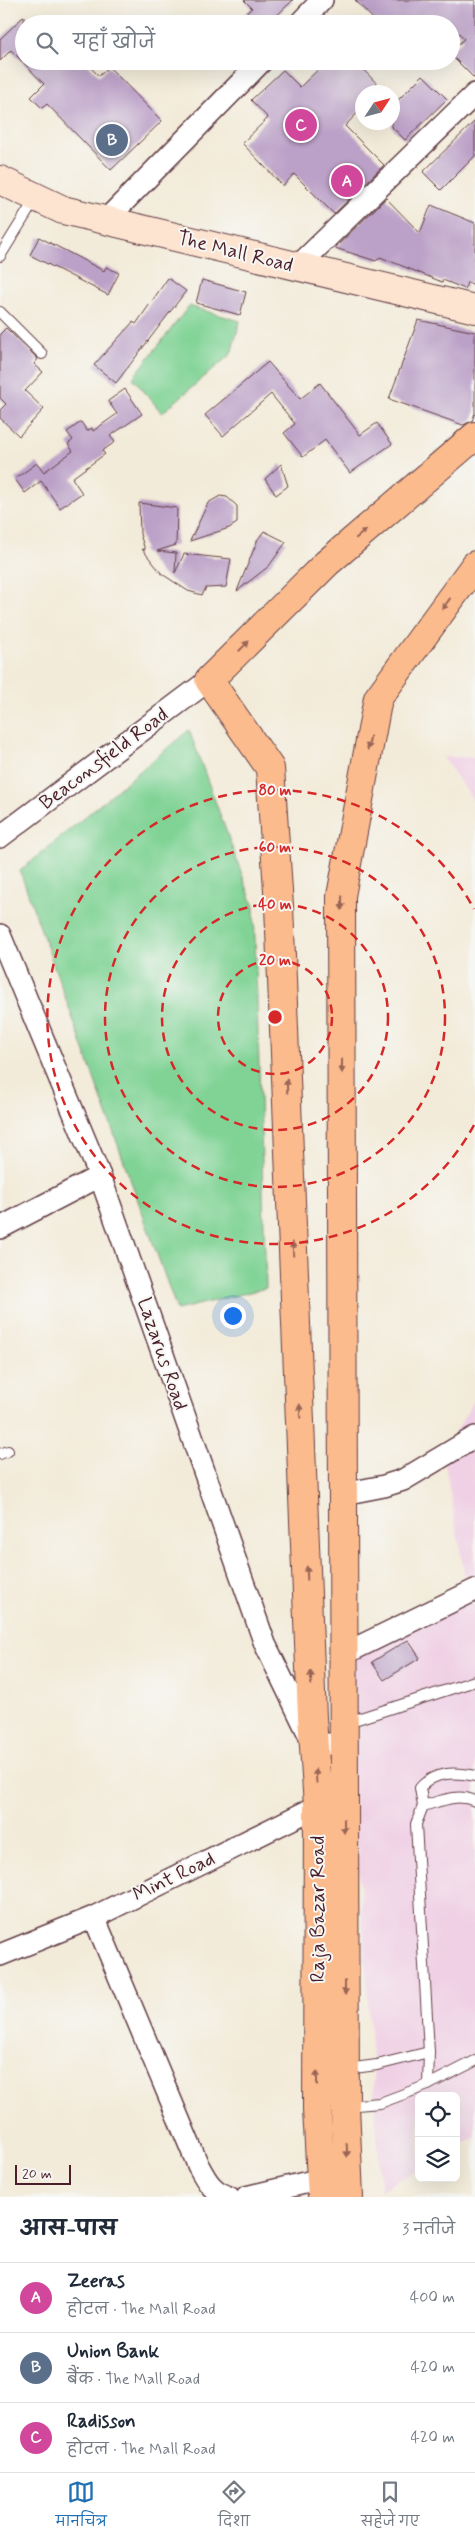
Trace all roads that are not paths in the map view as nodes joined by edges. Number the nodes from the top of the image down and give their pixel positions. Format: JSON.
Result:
{"nodes":[{"id":1,"x":322,"y":0,"type":"edge"},
{"id":2,"x":308,"y":15,"type":"edge"},
{"id":3,"x":253,"y":70,"type":"edge"},
{"id":4,"x":475,"y":94,"type":"edge"},
{"id":5,"x":0,"y":180,"type":"edge"},
{"id":6,"x":37,"y":198,"type":"junction"},
{"id":7,"x":106,"y":220,"type":"junction"},
{"id":8,"x":0,"y":256,"type":"edge"},
{"id":9,"x":297,"y":268,"type":"junction"},
{"id":10,"x":475,"y":309,"type":"edge"},
{"id":11,"x":0,"y":312,"type":"edge"},
{"id":12,"x":42,"y":354,"type":"dead end"},
{"id":13,"x":475,"y":436,"type":"edge"},
{"id":14,"x":473,"y":573,"type":"edge"},
{"id":15,"x":209,"y":680,"type":"junction"},
{"id":16,"x":0,"y":837,"type":"edge"},
{"id":17,"x":0,"y":936,"type":"edge"},
{"id":18,"x":100,"y":1176,"type":"junction"},
{"id":19,"x":0,"y":1228,"type":"edge"},
{"id":20,"x":475,"y":1437,"type":"edge"},
{"id":21,"x":343,"y":1494,"type":"junction"},
{"id":22,"x":475,"y":1590,"type":"edge"},
{"id":23,"x":344,"y":1654,"type":"junction"},
{"id":24,"x":475,"y":1681,"type":"edge"},
{"id":25,"x":344,"y":1733,"type":"junction"},
{"id":26,"x":314,"y":1745,"type":"junction"},
{"id":27,"x":475,"y":1776,"type":"edge"},
{"id":28,"x":344,"y":1792,"type":"junction"},
{"id":29,"x":475,"y":1801,"type":"edge"},
{"id":30,"x":318,"y":1806,"type":"junction"},
{"id":31,"x":423,"y":1806,"type":"junction"},
{"id":32,"x":94,"y":1917,"type":"junction"},
{"id":33,"x":0,"y":1955,"type":"edge"},
{"id":34,"x":430,"y":2052,"type":"junction"},
{"id":35,"x":475,"y":2061,"type":"edge"},
{"id":36,"x":345,"y":2069,"type":"junction"},
{"id":37,"x":428,"y":2085,"type":"junction"},
{"id":38,"x":331,"y":2108,"type":"junction"},
{"id":39,"x":322,"y":2188,"type":"edge"},
{"id":40,"x":228,"y":2197,"type":"edge"},
{"id":41,"x":246,"y":2197,"type":"edge"},
{"id":42,"x":349,"y":2197,"type":"edge"}],
"edges":[{"from":1,"to":2,"type":"street"},
{"from":3,"to":7,"type":"street"},
{"from":4,"to":9,"type":"street"},
{"from":5,"to":6,"type":"street","name":"The Mall Road"},
{"from":6,"to":7,"type":"street","name":"The Mall Road"},
{"from":6,"to":8,"type":"lane"},
{"from":7,"to":9,"type":"street","name":"The Mall Road"},
{"from":9,"to":10,"type":"street","name":"The Mall Road"},
{"from":11,"to":12,"type":"lane"},
{"from":15,"to":13,"type":"main road","one_way":true},
{"from":14,"to":21,"type":"main road","name":"Raja Bazar Road","one_way":true},
{"from":15,"to":16,"type":"street","name":"Beaconsfield Road"},
{"from":26,"to":15,"type":"main road","name":"Raja Bazar Road","one_way":true},
{"from":17,"to":18,"type":"street","name":"Lazarus Road"},
{"from":18,"to":19,"type":"street"},
{"from":18,"to":26,"type":"street","name":"Lazarus Road"},
{"from":20,"to":21,"type":"street"},
{"from":21,"to":23,"type":"main road","name":"Raja Bazar Road"},
{"from":22,"to":23,"type":"street"},
{"from":23,"to":25,"type":"main road","name":"Raja Bazar Road"},
{"from":24,"to":25,"type":"lane"},
{"from":25,"to":26,"type":"street"},
{"from":25,"to":28,"type":"main road","name":"Raja Bazar Road"},
{"from":30,"to":26,"type":"main road","name":"Raja Bazar Road","one_way":true},
{"from":27,"to":31,"type":"lane"},
{"from":28,"to":30,"type":"street","name":"Mint Road"},
{"from":28,"to":36,"type":"main road","name":"Raja Bazar Road","one_way":true},
{"from":29,"to":31,"type":"lane"},
{"from":30,"to":32,"type":"street","name":"Mint Road"},
{"from":38,"to":30,"type":"main road","name":"Raja Bazar Road","one_way":true},
{"from":31,"to":34,"type":"lane"},
{"from":32,"to":33,"type":"street","name":"Mint Road"},
{"from":32,"to":40,"type":"street"},
{"from":34,"to":36,"type":"lane"},
{"from":34,"to":37,"type":"lane"},
{"from":35,"to":37,"type":"lane"},
{"from":36,"to":38,"type":"main road","name":"Raja Bazar Road"},
{"from":37,"to":38,"type":"lane"},
{"from":38,"to":39,"type":"main road","name":"Raja Bazar Road"},
{"from":38,"to":42,"type":"main road","name":"Raja Bazar Road","one_way":true},
{"from":39,"to":41,"type":"street"}]}
